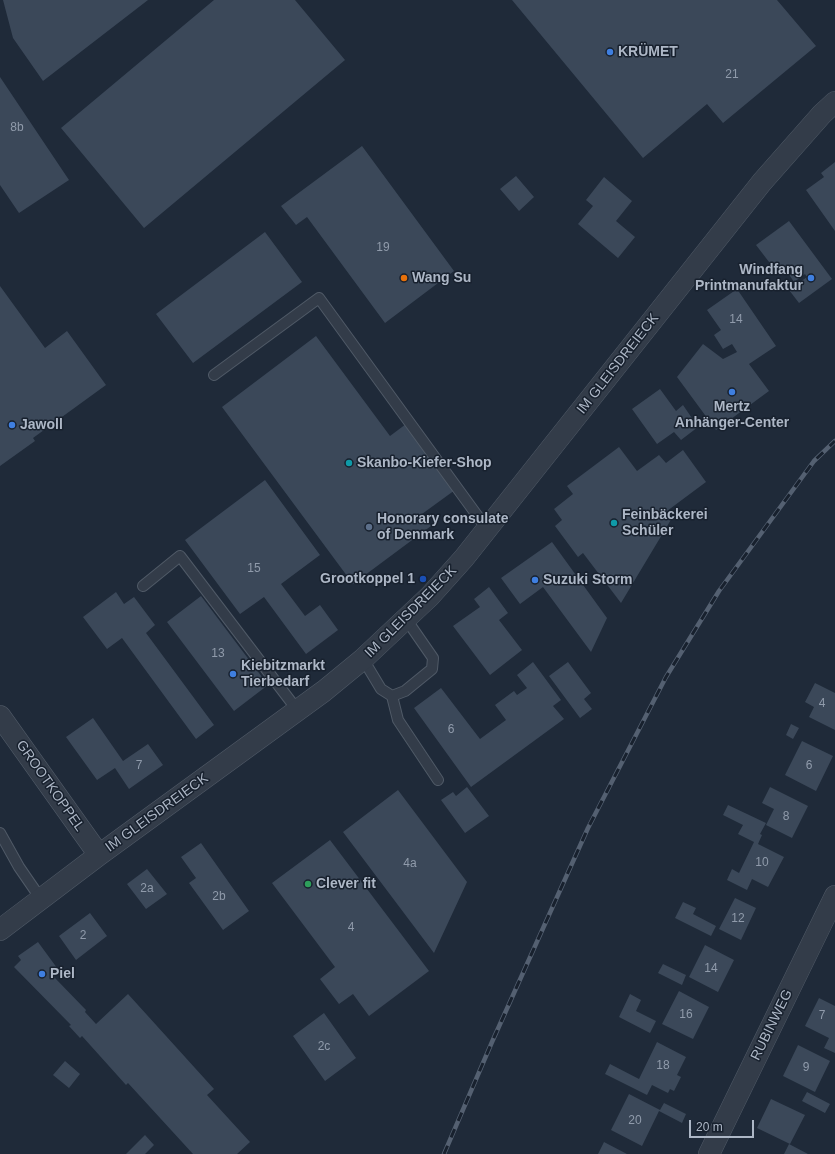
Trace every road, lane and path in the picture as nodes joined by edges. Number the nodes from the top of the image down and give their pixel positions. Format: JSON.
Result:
{"nodes":[{"id":1,"x":835,"y":102,"type":"edge"},
{"id":2,"x":214,"y":375,"type":"dead end"},
{"id":3,"x":487,"y":529,"type":"junction"},
{"id":4,"x":143,"y":586,"type":"dead end"},
{"id":5,"x":406,"y":619,"type":"junction"},
{"id":6,"x":363,"y":659,"type":"junction"},
{"id":7,"x":392,"y":696,"type":"junction"},
{"id":8,"x":298,"y":711,"type":"junction"},
{"id":9,"x":0,"y":716,"type":"edge"},
{"id":10,"x":438,"y":780,"type":"dead end"},
{"id":11,"x":0,"y":833,"type":"edge"},
{"id":12,"x":99,"y":855,"type":"junction"},
{"id":13,"x":835,"y":896,"type":"edge"},
{"id":14,"x":41,"y":899,"type":"junction"},
{"id":15,"x":0,"y":930,"type":"edge"},
{"id":16,"x":710,"y":1154,"type":"edge"}],
"edges":[{"from":1,"to":3,"type":"street","name":"IM GLEISDREIECK"},
{"from":2,"to":3,"type":"lane"},
{"from":3,"to":5,"type":"street","name":"IM GLEISDREIECK"},
{"from":4,"to":8,"type":"lane"},
{"from":5,"to":6,"type":"street","name":"IM GLEISDREIECK"},
{"from":5,"to":7,"type":"lane"},
{"from":6,"to":7,"type":"lane"},
{"from":6,"to":8,"type":"street","name":"IM GLEISDREIECK"},
{"from":7,"to":10,"type":"lane"},
{"from":8,"to":12,"type":"street","name":"IM GLEISDREIECK"},
{"from":9,"to":12,"type":"street","name":"GROOTKOPPEL"},
{"from":11,"to":14,"type":"lane"},
{"from":12,"to":14,"type":"street","name":"IM GLEISDREIECK"},
{"from":13,"to":16,"type":"street","name":"RUBINWEG"},
{"from":14,"to":15,"type":"street","name":"IM GLEISDREIECK"}]}
